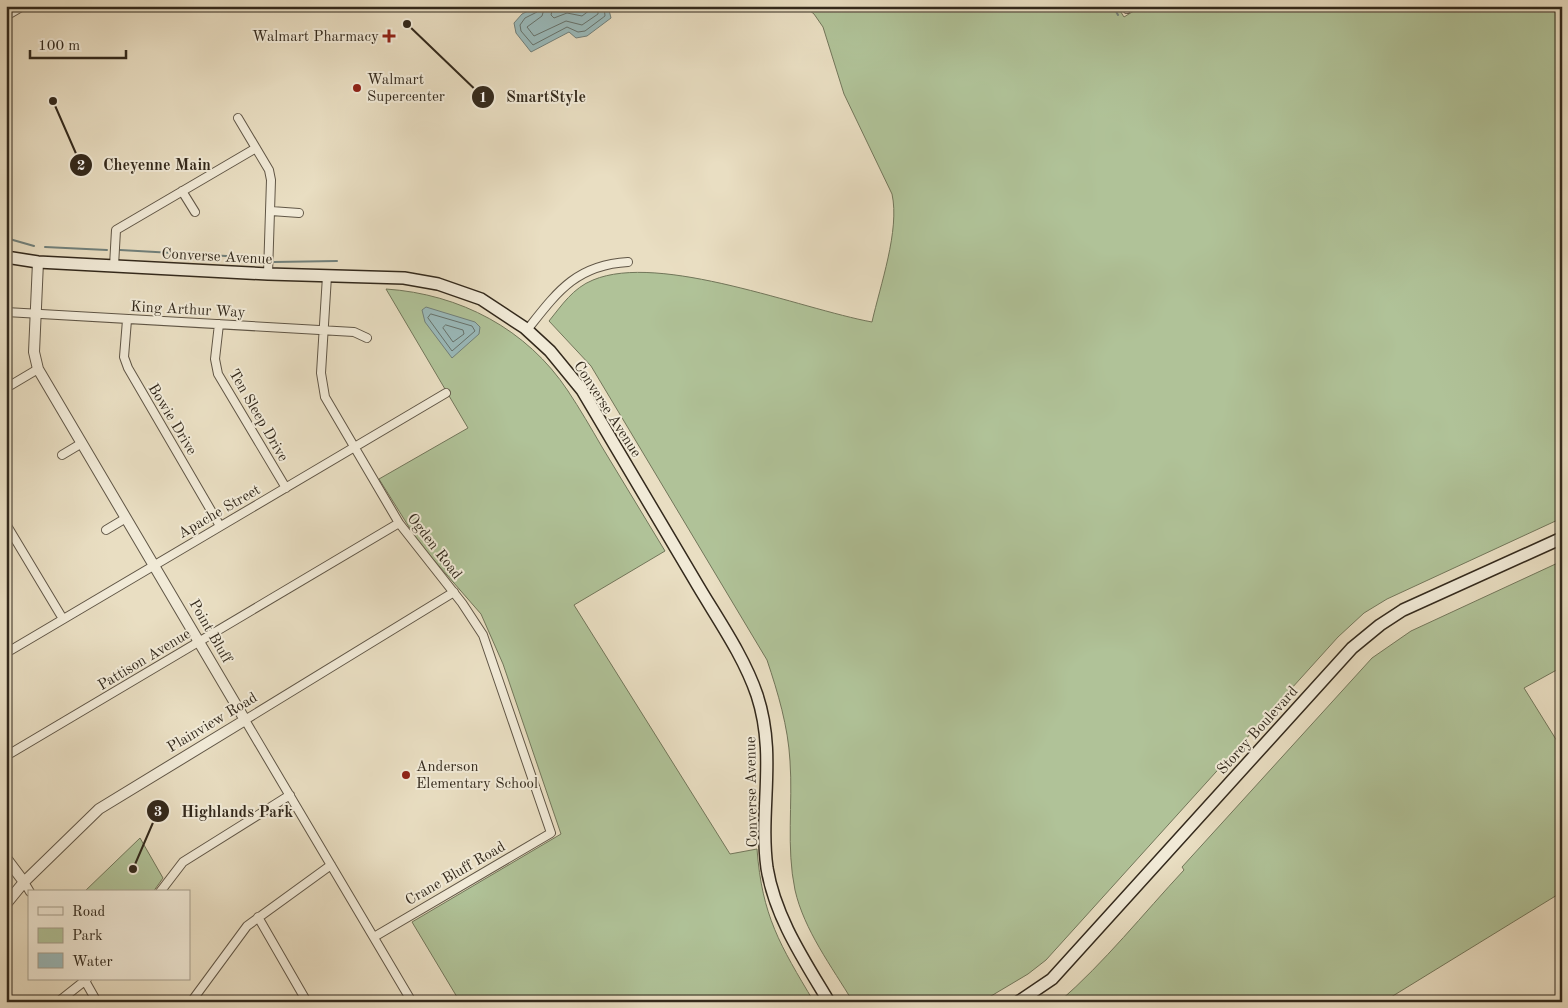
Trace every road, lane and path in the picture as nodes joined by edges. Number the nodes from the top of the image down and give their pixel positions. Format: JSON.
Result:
{"nodes":[{"id":1,"x":23,"y":6,"type":"edge"},
{"id":2,"x":6,"y":16,"type":"edge"},
{"id":3,"x":238,"y":118,"type":"dead end"},
{"id":4,"x":256,"y":148,"type":"junction"},
{"id":5,"x":182,"y":191,"type":"junction"},
{"id":6,"x":271,"y":211,"type":"junction"},
{"id":7,"x":195,"y":212,"type":"dead end"},
{"id":8,"x":299,"y":213,"type":"dead end"},
{"id":9,"x":6,"y":257,"type":"edge"},
{"id":10,"x":38,"y":262,"type":"junction"},
{"id":11,"x":628,"y":262,"type":"dead end"},
{"id":12,"x":114,"y":266,"type":"junction"},
{"id":13,"x":268,"y":274,"type":"junction"},
{"id":14,"x":326,"y":276,"type":"junction"},
{"id":15,"x":6,"y":312,"type":"edge"},
{"id":16,"x":35,"y":315,"type":"junction"},
{"id":17,"x":127,"y":320,"type":"junction"},
{"id":18,"x":219,"y":324,"type":"junction"},
{"id":19,"x":527,"y":330,"type":"junction"},
{"id":20,"x":322,"y":331,"type":"junction"},
{"id":21,"x":367,"y":338,"type":"dead end"},
{"id":22,"x":38,"y":369,"type":"junction"},
{"id":23,"x":6,"y":388,"type":"edge"},
{"id":24,"x":446,"y":393,"type":"dead end"},
{"id":25,"x":82,"y":443,"type":"junction"},
{"id":26,"x":354,"y":447,"type":"junction"},
{"id":27,"x":62,"y":455,"type":"dead end"},
{"id":28,"x":286,"y":488,"type":"junction"},
{"id":29,"x":126,"y":518,"type":"junction"},
{"id":30,"x":399,"y":523,"type":"junction"},
{"id":31,"x":6,"y":524,"type":"edge"},
{"id":32,"x":220,"y":526,"type":"junction"},
{"id":33,"x":106,"y":530,"type":"dead end"},
{"id":34,"x":1562,"y":538,"type":"edge"},
{"id":35,"x":154,"y":565,"type":"junction"},
{"id":36,"x":454,"y":592,"type":"junction"},
{"id":37,"x":63,"y":619,"type":"junction"},
{"id":38,"x":200,"y":642,"type":"junction"},
{"id":39,"x":6,"y":652,"type":"edge"},
{"id":40,"x":245,"y":720,"type":"junction"},
{"id":41,"x":6,"y":756,"type":"edge"},
{"id":42,"x":290,"y":795,"type":"junction"},
{"id":43,"x":551,"y":833,"type":"joint"},
{"id":44,"x":6,"y":858,"type":"edge"},
{"id":45,"x":331,"y":865,"type":"junction"},
{"id":46,"x":24,"y":882,"type":"junction"},
{"id":47,"x":29,"y":890,"type":"edge"},
{"id":48,"x":162,"y":890,"type":"edge"},
{"id":49,"x":6,"y":904,"type":"edge"},
{"id":50,"x":258,"y":917,"type":"junction"},
{"id":51,"x":374,"y":937,"type":"junction"},
{"id":52,"x":85,"y":980,"type":"edge"},
{"id":53,"x":194,"y":1001,"type":"edge"},
{"id":54,"x":58,"y":1002,"type":"edge"},
{"id":55,"x":97,"y":1002,"type":"edge"},
{"id":56,"x":307,"y":1002,"type":"edge"},
{"id":57,"x":412,"y":1002,"type":"edge"},
{"id":58,"x":829,"y":1002,"type":"edge"},
{"id":59,"x":1018,"y":1002,"type":"edge"}],
"edges":[{"from":1,"to":2,"type":"street"},
{"from":3,"to":4,"type":"street"},
{"from":4,"to":5,"type":"street"},
{"from":4,"to":6,"type":"street"},
{"from":5,"to":7,"type":"street"},
{"from":5,"to":12,"type":"street"},
{"from":6,"to":8,"type":"street"},
{"from":6,"to":13,"type":"street"},
{"from":9,"to":10,"type":"main road","name":"Converse Avenue"},
{"from":10,"to":12,"type":"main road","name":"Converse Avenue"},
{"from":10,"to":16,"type":"street","name":"Point Bluff"},
{"from":11,"to":19,"type":"street"},
{"from":12,"to":13,"type":"main road","name":"Converse Avenue"},
{"from":13,"to":14,"type":"main road","name":"Converse Avenue"},
{"from":14,"to":19,"type":"main road","name":"Converse Avenue"},
{"from":14,"to":20,"type":"street","name":"Ogden Road"},
{"from":15,"to":16,"type":"street","name":"King Arthur Way"},
{"from":16,"to":17,"type":"street","name":"King Arthur Way"},
{"from":16,"to":22,"type":"street","name":"Point Bluff"},
{"from":17,"to":18,"type":"street","name":"King Arthur Way"},
{"from":17,"to":32,"type":"street","name":"Bowie Drive"},
{"from":18,"to":20,"type":"street","name":"King Arthur Way"},
{"from":18,"to":28,"type":"street","name":"Ten Sleep Drive"},
{"from":19,"to":58,"type":"main road","name":"Converse Avenue"},
{"from":20,"to":21,"type":"street","name":"King Arthur Way"},
{"from":20,"to":26,"type":"street","name":"Ogden Road"},
{"from":22,"to":23,"type":"street"},
{"from":22,"to":25,"type":"street","name":"Point Bluff"},
{"from":24,"to":26,"type":"street","name":"Apache Street"},
{"from":25,"to":27,"type":"street"},
{"from":25,"to":29,"type":"street","name":"Point Bluff"},
{"from":26,"to":28,"type":"street","name":"Apache Street"},
{"from":26,"to":30,"type":"street","name":"Ogden Road"},
{"from":28,"to":32,"type":"street","name":"Apache Street"},
{"from":29,"to":33,"type":"street"},
{"from":29,"to":35,"type":"street","name":"Point Bluff"},
{"from":30,"to":36,"type":"street","name":"Ogden Road"},
{"from":30,"to":38,"type":"street","name":"Pattison Avenue"},
{"from":31,"to":37,"type":"street"},
{"from":32,"to":35,"type":"street","name":"Apache Street"},
{"from":34,"to":59,"type":"main road","name":"Storey Boulevard"},
{"from":35,"to":37,"type":"street","name":"Apache Street"},
{"from":35,"to":38,"type":"street","name":"Point Bluff"},
{"from":36,"to":40,"type":"street","name":"Plainview Road"},
{"from":36,"to":43,"type":"street","name":"Ogden Road"},
{"from":37,"to":39,"type":"street","name":"Apache Street"},
{"from":38,"to":40,"type":"street","name":"Point Bluff"},
{"from":38,"to":41,"type":"street","name":"Pattison Avenue"},
{"from":40,"to":42,"type":"street","name":"Point Bluff"},
{"from":40,"to":46,"type":"street","name":"Plainview Road"},
{"from":42,"to":45,"type":"street","name":"Point Bluff"},
{"from":42,"to":48,"type":"street"},
{"from":43,"to":51,"type":"street","name":"Crane Bluff Road"},
{"from":44,"to":46,"type":"street"},
{"from":45,"to":50,"type":"street"},
{"from":45,"to":51,"type":"street","name":"Point Bluff"},
{"from":46,"to":47,"type":"street"},
{"from":46,"to":49,"type":"street","name":"Plainview Road"},
{"from":50,"to":53,"type":"street"},
{"from":50,"to":56,"type":"street"},
{"from":51,"to":57,"type":"street","name":"Point Bluff"},
{"from":52,"to":54,"type":"street"},
{"from":52,"to":55,"type":"street"}]}
